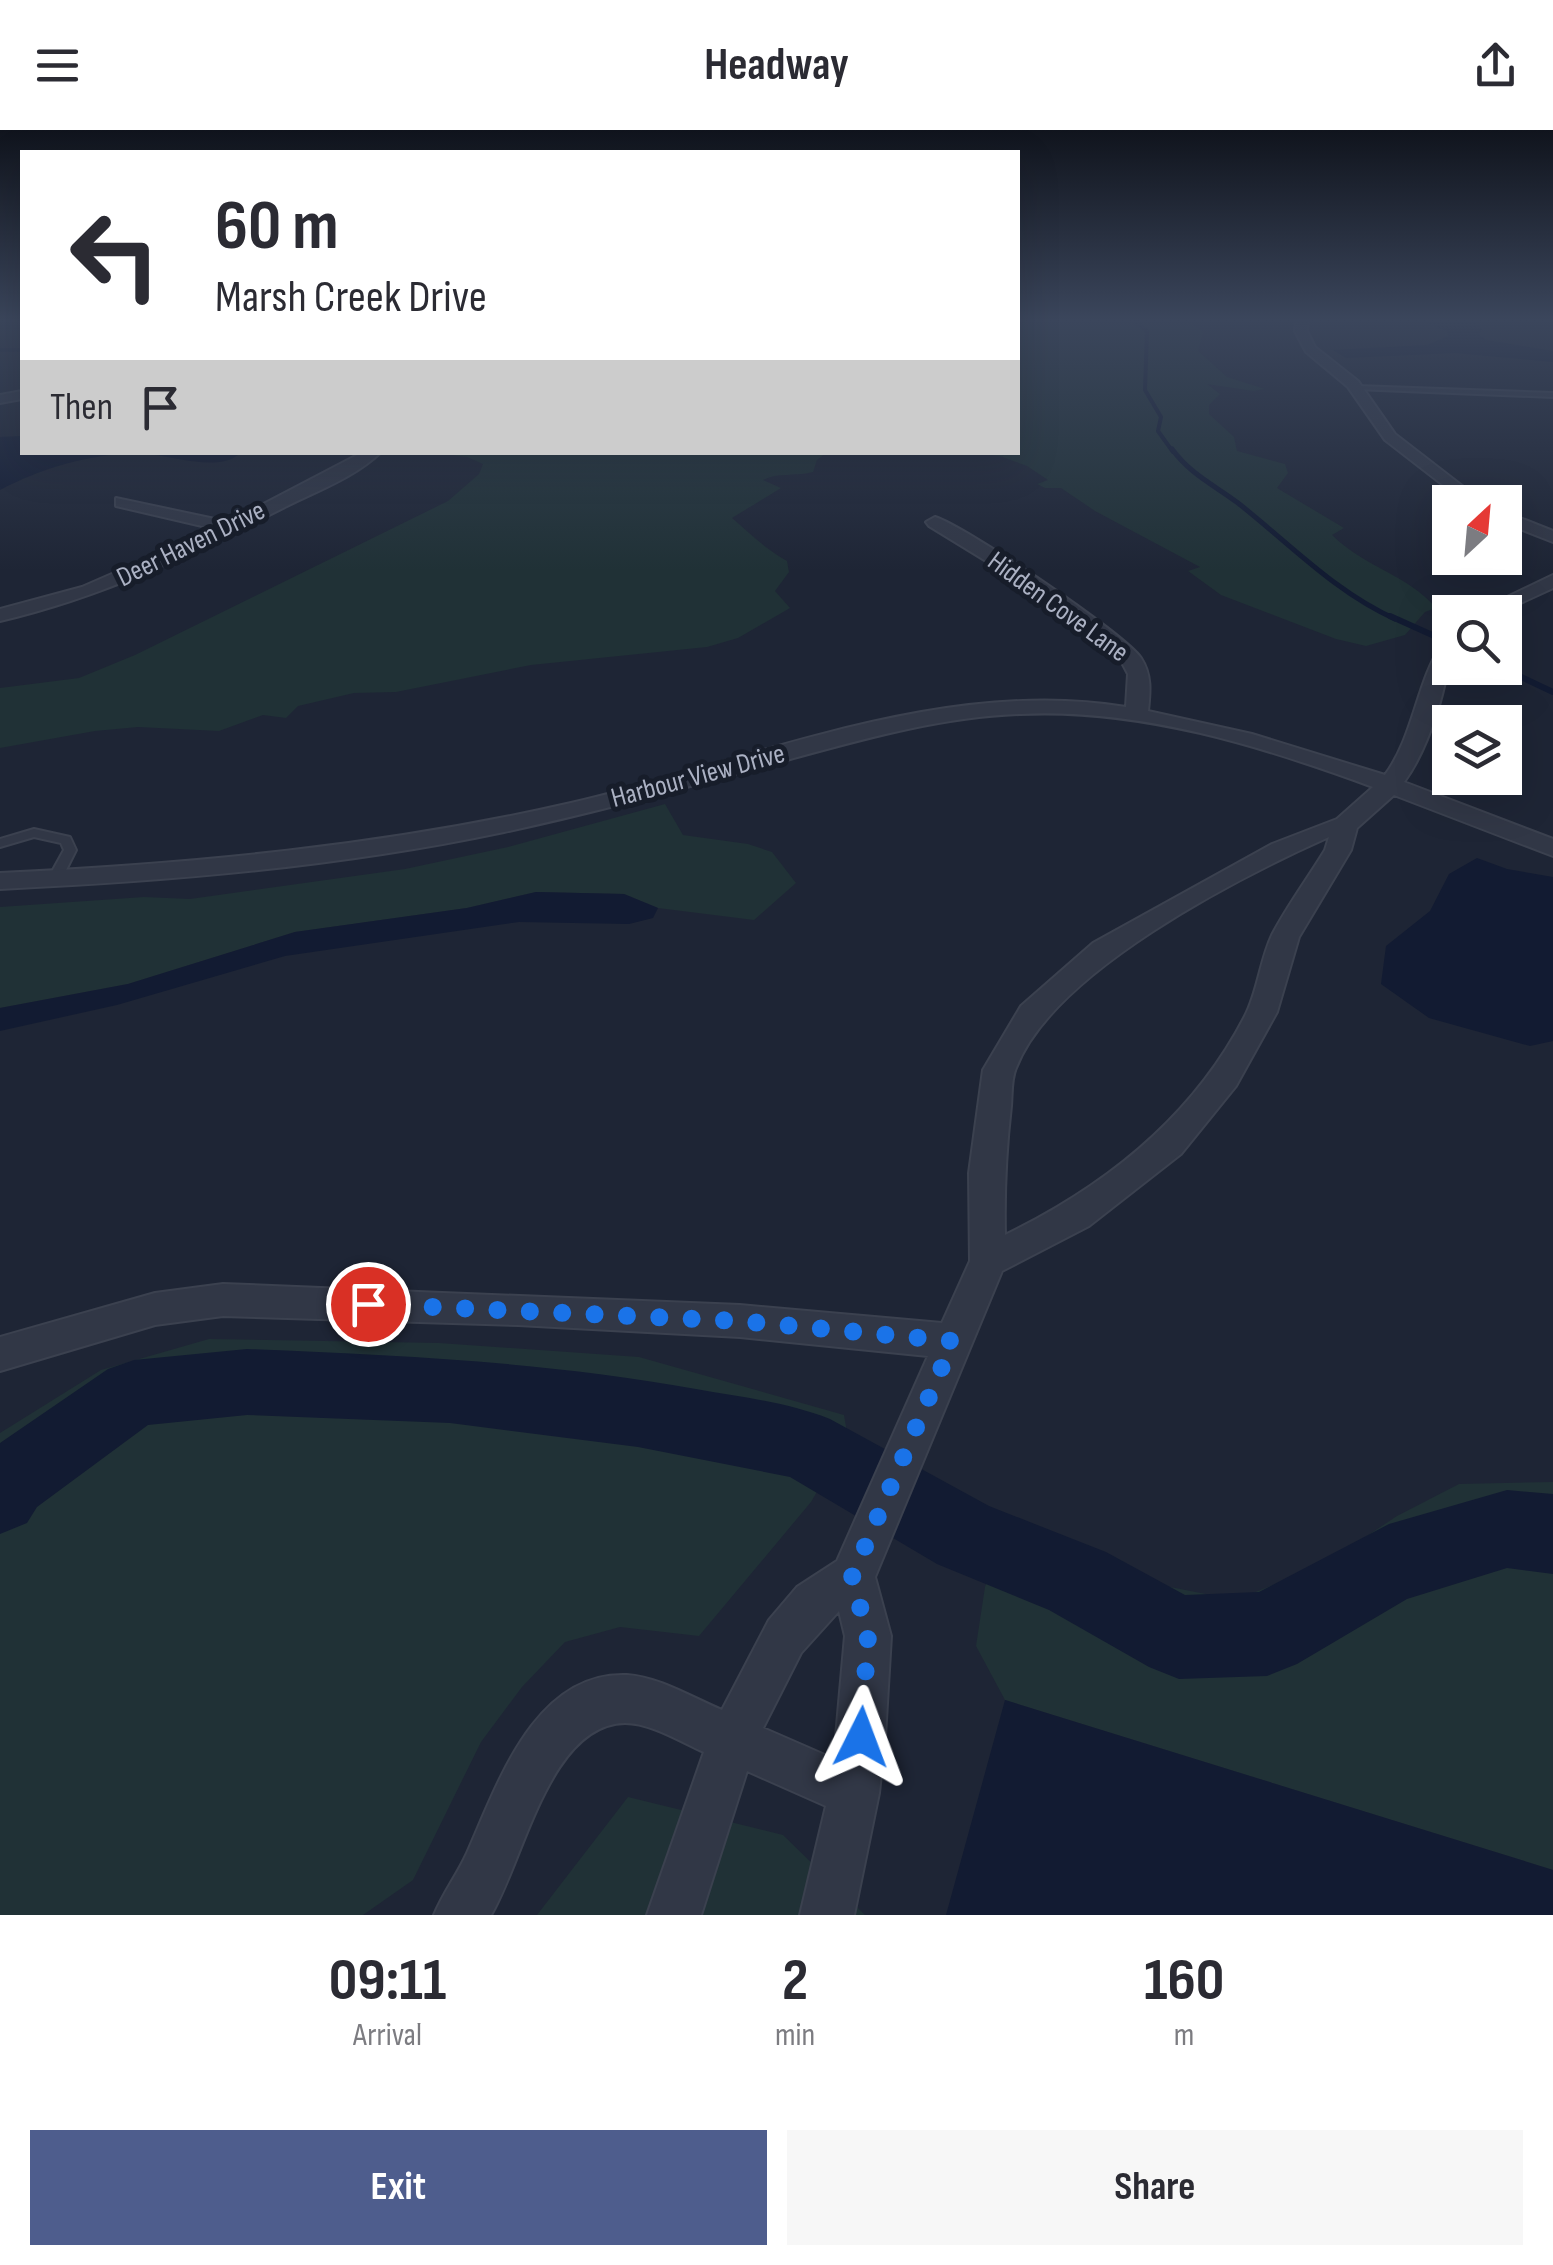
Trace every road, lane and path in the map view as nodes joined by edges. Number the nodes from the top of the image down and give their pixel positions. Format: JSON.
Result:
{"nodes":[{"id":1,"x":1368,"y":404,"type":"edge"},
{"id":2,"x":368,"y":455,"type":"edge"},
{"id":3,"x":1454,"y":485,"type":"edge"},
{"id":4,"x":122,"y":502,"type":"dead end"},
{"id":5,"x":935,"y":522,"type":"dead end"},
{"id":6,"x":1522,"y":524,"type":"edge"},
{"id":7,"x":227,"y":527,"type":"junction"},
{"id":8,"x":1553,"y":537,"type":"edge"},
{"id":9,"x":1553,"y":581,"type":"edge"},
{"id":10,"x":1526,"y":591,"type":"junction"},
{"id":11,"x":1518,"y":595,"type":"edge"},
{"id":12,"x":1553,"y":598,"type":"edge"},
{"id":13,"x":0,"y":615,"type":"edge"},
{"id":14,"x":1432,"y":685,"type":"edge"},
{"id":15,"x":1136,"y":716,"type":"junction"},
{"id":16,"x":1388,"y":787,"type":"junction"},
{"id":17,"x":1345,"y":826,"type":"junction"},
{"id":18,"x":0,"y":842,"type":"edge"},
{"id":19,"x":1553,"y":848,"type":"edge"},
{"id":20,"x":55,"y":879,"type":"junction"},
{"id":21,"x":0,"y":881,"type":"edge"},
{"id":22,"x":988,"y":1262,"type":"junction"},
{"id":23,"x":953,"y":1341,"type":"junction"},
{"id":24,"x":0,"y":1354,"type":"edge"},
{"id":25,"x":859,"y":1562,"type":"junction"},
{"id":26,"x":734,"y":1744,"type":"junction"},
{"id":27,"x":854,"y":1793,"type":"junction"},
{"id":28,"x":461,"y":1915,"type":"edge"},
{"id":29,"x":674,"y":1915,"type":"edge"},
{"id":30,"x":827,"y":1915,"type":"edge"}],
"edges":[{"from":1,"to":3,"type":"street"},
{"from":2,"to":7,"type":"street","name":"Deer Haven Drive"},
{"from":4,"to":7,"type":"street"},
{"from":5,"to":15,"type":"street","name":"Hidden Cove Lane"},
{"from":6,"to":8,"type":"street"},
{"from":7,"to":13,"type":"street","name":"Deer Haven Drive"},
{"from":9,"to":10,"type":"street"},
{"from":10,"to":11,"type":"street"},
{"from":10,"to":12,"type":"street"},
{"from":14,"to":16,"type":"street"},
{"from":15,"to":16,"type":"street","name":"Harbour View Drive"},
{"from":15,"to":20,"type":"street","name":"Harbour View Drive"},
{"from":16,"to":17,"type":"street"},
{"from":16,"to":19,"type":"street","name":"Harbour View Drive"},
{"from":17,"to":22,"type":"street"},
{"from":17,"to":22,"type":"street"},
{"from":18,"to":20,"type":"lane"},
{"from":20,"to":21,"type":"street","name":"Harbour View Drive"},
{"from":22,"to":23,"type":"street"},
{"from":23,"to":24,"type":"street"},
{"from":23,"to":25,"type":"street"},
{"from":25,"to":26,"type":"street"},
{"from":25,"to":27,"type":"street"},
{"from":26,"to":27,"type":"street"},
{"from":26,"to":28,"type":"street"},
{"from":26,"to":29,"type":"street"},
{"from":27,"to":30,"type":"street"}]}
